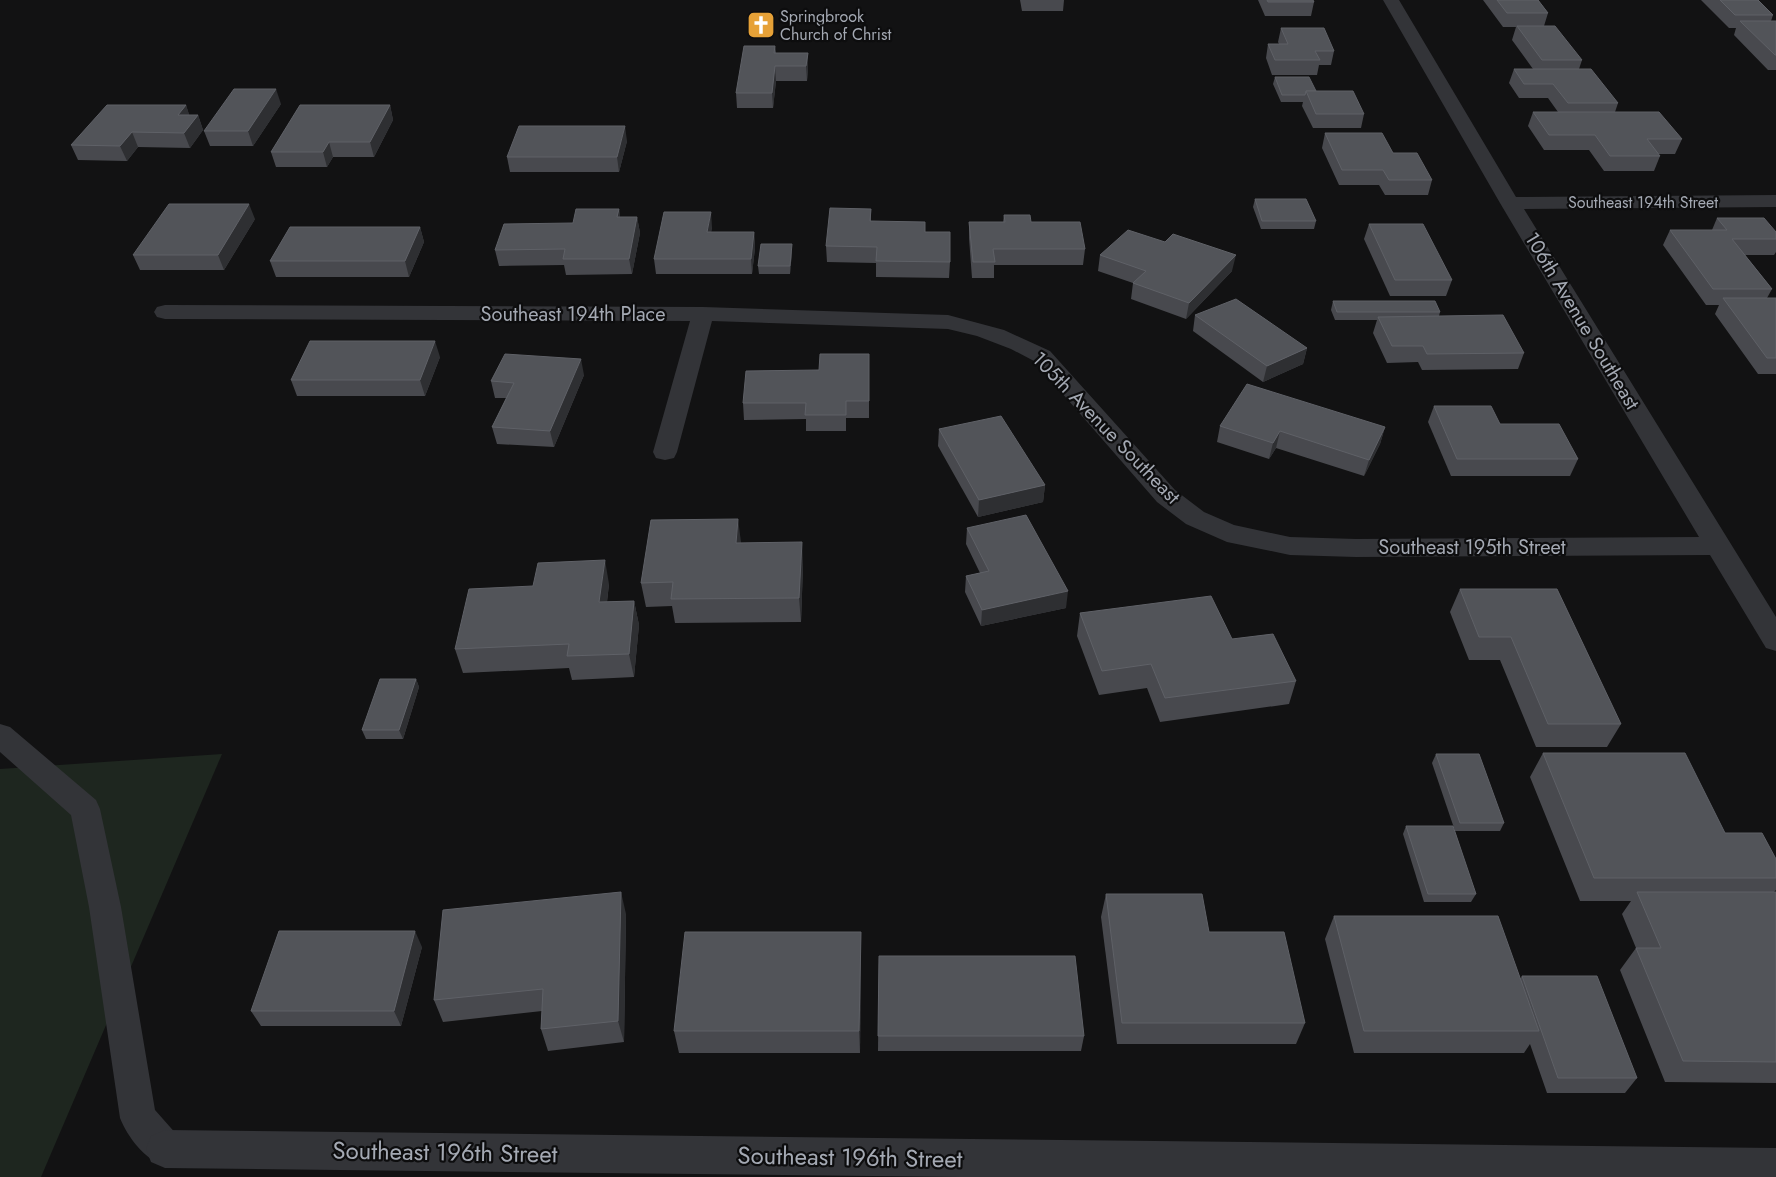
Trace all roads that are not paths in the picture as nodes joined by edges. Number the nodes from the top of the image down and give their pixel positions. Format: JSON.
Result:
{"nodes":[{"id":1,"x":1391,"y":0,"type":"edge"},
{"id":2,"x":1776,"y":201,"type":"edge"},
{"id":3,"x":1510,"y":203,"type":"junction"},
{"id":4,"x":165,"y":312,"type":"dead end"},
{"id":5,"x":703,"y":314,"type":"junction"},
{"id":6,"x":981,"y":329,"type":"joint"},
{"id":7,"x":665,"y":452,"type":"dead end"},
{"id":8,"x":1227,"y":533,"type":"joint"},
{"id":9,"x":1718,"y":546,"type":"junction"},
{"id":10,"x":1776,"y":641,"type":"edge"},
{"id":11,"x":0,"y":735,"type":"edge"},
{"id":12,"x":165,"y":1149,"type":"joint"},
{"id":13,"x":1776,"y":1167,"type":"edge"}],
"edges":[{"from":1,"to":3,"type":"street","name":"106th Avenue Southeast"},
{"from":2,"to":3,"type":"street","name":"Southeast 194th Street"},
{"from":3,"to":9,"type":"street","name":"106th Avenue Southeast"},
{"from":4,"to":5,"type":"street","name":"Southeast 194th Place"},
{"from":5,"to":6,"type":"street","name":"Southeast 194th Place"},
{"from":5,"to":7,"type":"street"},
{"from":6,"to":8,"type":"street","name":"105th Avenue Southeast"},
{"from":8,"to":9,"type":"street","name":"Southeast 195th Street"},
{"from":9,"to":10,"type":"street","name":"106th Avenue Southeast"},
{"from":11,"to":12,"type":"lane"},
{"from":12,"to":13,"type":"street","name":"Southeast 196th Street"}]}
